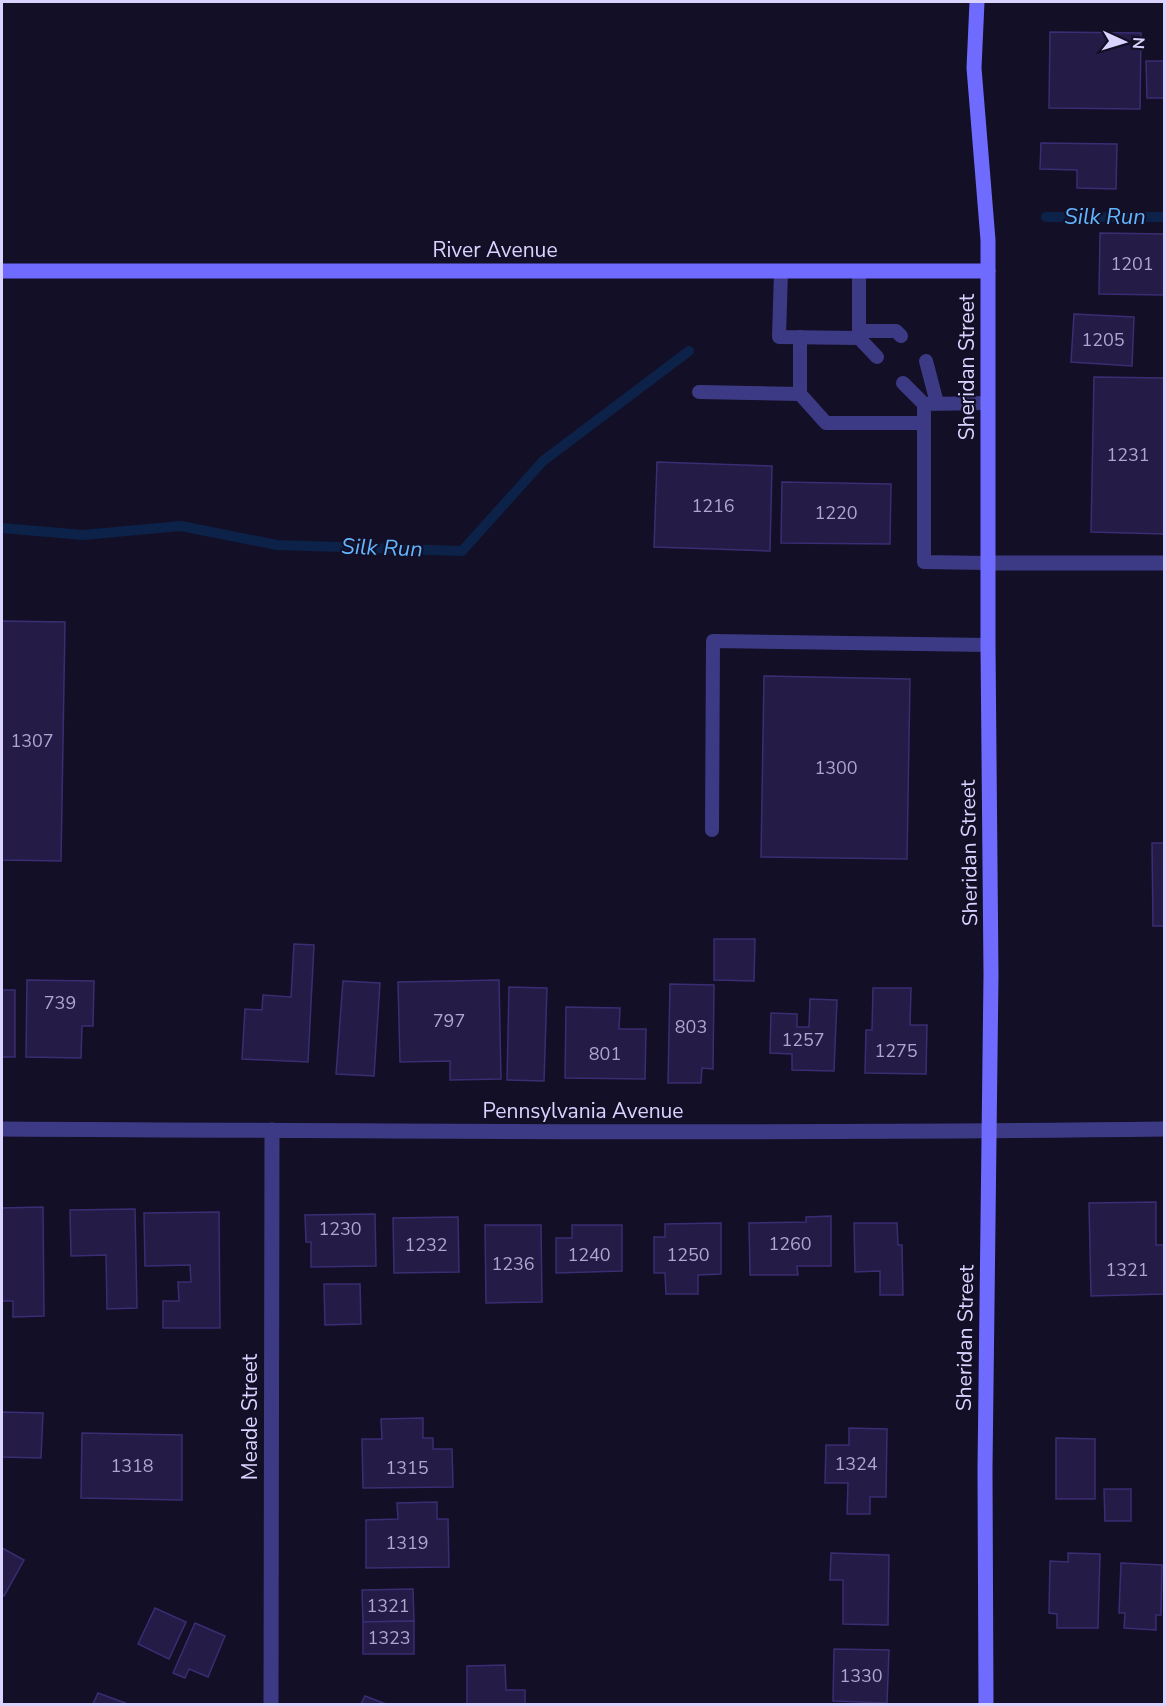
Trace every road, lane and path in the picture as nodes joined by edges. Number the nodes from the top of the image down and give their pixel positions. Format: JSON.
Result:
{"nodes":[{"id":1,"x":977,"y":2,"type":"edge"},
{"id":2,"x":2,"y":271,"type":"edge"},
{"id":3,"x":781,"y":271,"type":"junction"},
{"id":4,"x":860,"y":271,"type":"junction"},
{"id":5,"x":988,"y":271,"type":"junction"},
{"id":6,"x":859,"y":334,"type":"junction"},
{"id":7,"x":901,"y":336,"type":"dead end"},
{"id":8,"x":800,"y":337,"type":"junction"},
{"id":9,"x":877,"y":357,"type":"dead end"},
{"id":10,"x":926,"y":361,"type":"dead end"},
{"id":11,"x":903,"y":383,"type":"dead end"},
{"id":12,"x":699,"y":392,"type":"dead end"},
{"id":13,"x":800,"y":394,"type":"junction"},
{"id":14,"x":988,"y":403,"type":"junction"},
{"id":15,"x":931,"y":404,"type":"junction"},
{"id":16,"x":924,"y":423,"type":"junction"},
{"id":17,"x":987,"y":563,"type":"junction"},
{"id":18,"x":1164,"y":563,"type":"edge"},
{"id":19,"x":988,"y":645,"type":"junction"},
{"id":20,"x":712,"y":830,"type":"dead end"},
{"id":21,"x":2,"y":1129,"type":"edge"},
{"id":22,"x":1164,"y":1129,"type":"edge"},
{"id":23,"x":272,"y":1130,"type":"junction"},
{"id":24,"x":989,"y":1132,"type":"junction"},
{"id":25,"x":271,"y":1704,"type":"edge"},
{"id":26,"x":986,"y":1704,"type":"edge"}],
"edges":[{"from":1,"to":5,"type":"street","name":"Sheridan Street"},
{"from":2,"to":3,"type":"street","name":"River Avenue"},
{"from":3,"to":4,"type":"street","name":"River Avenue"},
{"from":3,"to":8,"type":"lane"},
{"from":4,"to":5,"type":"street","name":"River Avenue"},
{"from":4,"to":6,"type":"lane"},
{"from":5,"to":14,"type":"street","name":"Sheridan Street"},
{"from":6,"to":7,"type":"lane"},
{"from":6,"to":8,"type":"lane"},
{"from":6,"to":9,"type":"lane"},
{"from":8,"to":13,"type":"lane"},
{"from":10,"to":15,"type":"lane"},
{"from":11,"to":15,"type":"lane"},
{"from":12,"to":13,"type":"lane"},
{"from":13,"to":16,"type":"lane"},
{"from":14,"to":15,"type":"lane"},
{"from":14,"to":17,"type":"street","name":"Sheridan Street"},
{"from":15,"to":16,"type":"lane"},
{"from":16,"to":17,"type":"lane"},
{"from":17,"to":18,"type":"street"},
{"from":17,"to":19,"type":"street","name":"Sheridan Street"},
{"from":19,"to":20,"type":"lane"},
{"from":19,"to":24,"type":"street","name":"Sheridan Street"},
{"from":21,"to":23,"type":"street","name":"Pennsylvania Avenue"},
{"from":22,"to":24,"type":"street","name":"Pennsylvania Avenue"},
{"from":23,"to":24,"type":"street","name":"Pennsylvania Avenue"},
{"from":23,"to":25,"type":"street","name":"Meade Street"},
{"from":24,"to":26,"type":"street","name":"Sheridan Street"}]}
